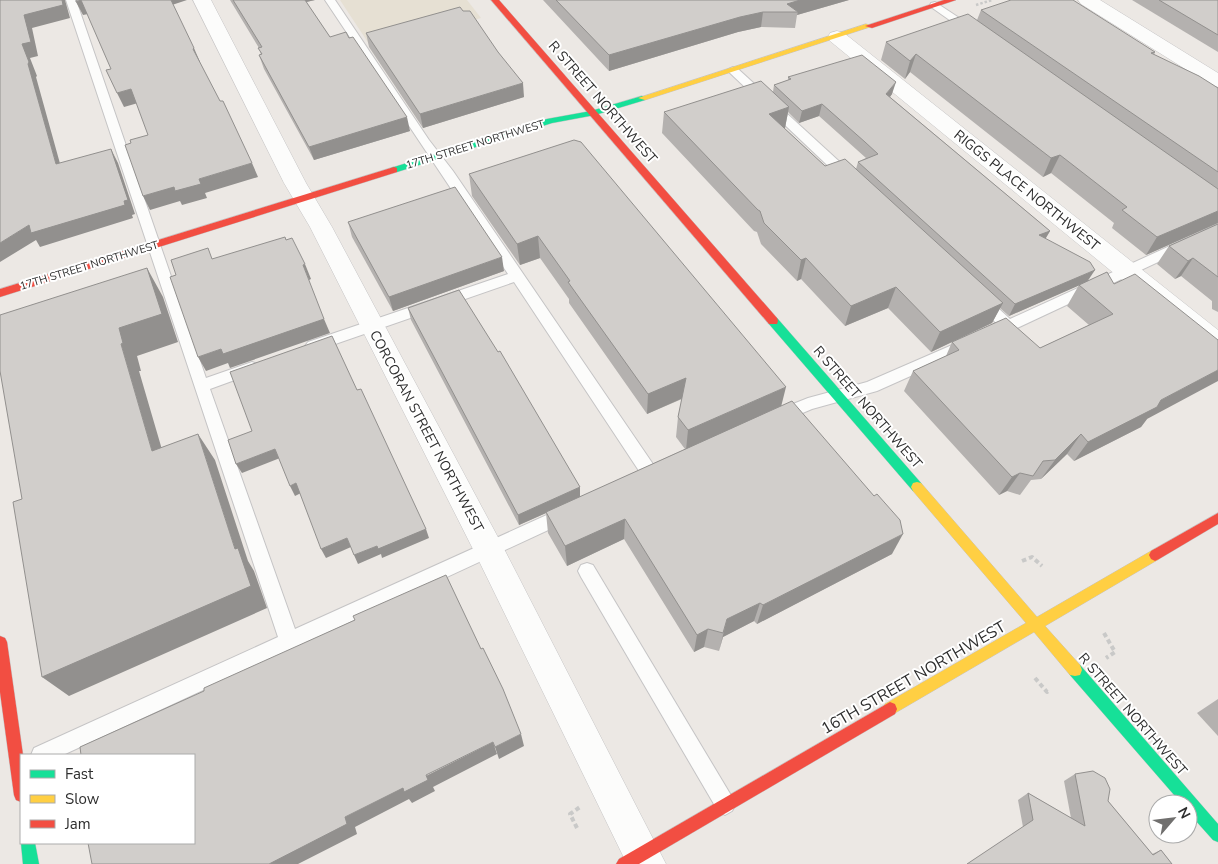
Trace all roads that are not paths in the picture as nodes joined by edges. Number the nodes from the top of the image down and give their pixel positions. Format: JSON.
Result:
{"nodes":[{"id":1,"x":71,"y":0,"type":"edge"},
{"id":2,"x":202,"y":0,"type":"edge"},
{"id":3,"x":332,"y":0,"type":"edge"},
{"id":4,"x":495,"y":0,"type":"edge"},
{"id":5,"x":952,"y":0,"type":"edge"},
{"id":6,"x":1087,"y":0,"type":"edge"},
{"id":7,"x":935,"y":5,"type":"junction"},
{"id":8,"x":837,"y":37,"type":"junction"},
{"id":9,"x":980,"y":37,"type":"edge"},
{"id":10,"x":733,"y":70,"type":"junction"},
{"id":11,"x":1218,"y":81,"type":"edge"},
{"id":12,"x":592,"y":113,"type":"junction"},
{"id":13,"x":434,"y":157,"type":"junction"},
{"id":14,"x":858,"y":186,"type":"edge"},
{"id":15,"x":303,"y":198,"type":"junction"},
{"id":16,"x":1218,"y":229,"type":"edge"},
{"id":17,"x":153,"y":246,"type":"junction"},
{"id":18,"x":1128,"y":271,"type":"junction"},
{"id":19,"x":516,"y":276,"type":"junction"},
{"id":20,"x":0,"y":293,"type":"edge"},
{"id":21,"x":972,"y":293,"type":"edge"},
{"id":22,"x":372,"y":325,"type":"junction"},
{"id":23,"x":1008,"y":326,"type":"junction"},
{"id":24,"x":1218,"y":344,"type":"edge"},
{"id":25,"x":299,"y":351,"type":"edge"},
{"id":26,"x":263,"y":364,"type":"edge"},
{"id":27,"x":201,"y":386,"type":"junction"},
{"id":28,"x":839,"y":397,"type":"junction"},
{"id":29,"x":764,"y":424,"type":"edge"},
{"id":30,"x":669,"y":467,"type":"edge"},
{"id":31,"x":651,"y":475,"type":"junction"},
{"id":32,"x":633,"y":483,"type":"edge"},
{"id":33,"x":580,"y":507,"type":"edge"},
{"id":34,"x":1218,"y":518,"type":"edge"},
{"id":35,"x":488,"y":550,"type":"junction"},
{"id":36,"x":587,"y":571,"type":"dead end"},
{"id":37,"x":1035,"y":624,"type":"junction"},
{"id":38,"x":289,"y":640,"type":"junction"},
{"id":39,"x":0,"y":642,"type":"edge"},
{"id":40,"x":43,"y":754,"type":"edge"},
{"id":41,"x":13,"y":768,"type":"edge"},
{"id":42,"x":20,"y":792,"type":"edge"},
{"id":43,"x":725,"y":804,"type":"junction"},
{"id":44,"x":1218,"y":835,"type":"edge"},
{"id":45,"x":28,"y":844,"type":"edge"},
{"id":46,"x":637,"y":861,"type":"edge"},
{"id":47,"x":31,"y":864,"type":"edge"}],
"edges":[{"from":1,"to":17,"type":"lane"},
{"from":2,"to":15,"type":"street","name":"CORCORAN STREET NORTHWEST"},
{"from":3,"to":13,"type":"lane"},
{"from":4,"to":12,"type":"main road","name":"R STREET NORTHWEST"},
{"from":5,"to":7,"type":"main road","name":"17TH STREET NORTHWEST"},
{"from":6,"to":11,"type":"street"},
{"from":7,"to":8,"type":"main road","name":"17TH STREET NORTHWEST"},
{"from":7,"to":9,"type":"lane"},
{"from":8,"to":10,"type":"main road","name":"17TH STREET NORTHWEST"},
{"from":8,"to":18,"type":"street","name":"RIGGS PLACE NORTHWEST"},
{"from":10,"to":12,"type":"main road","name":"17TH STREET NORTHWEST"},
{"from":10,"to":14,"type":"lane"},
{"from":12,"to":13,"type":"main road","name":"17TH STREET NORTHWEST"},
{"from":12,"to":28,"type":"main road","name":"R STREET NORTHWEST"},
{"from":13,"to":15,"type":"main road","name":"17TH STREET NORTHWEST"},
{"from":13,"to":19,"type":"lane"},
{"from":15,"to":17,"type":"main road","name":"17TH STREET NORTHWEST"},
{"from":15,"to":22,"type":"street","name":"CORCORAN STREET NORTHWEST"},
{"from":16,"to":18,"type":"lane"},
{"from":17,"to":20,"type":"main road","name":"17TH STREET NORTHWEST"},
{"from":17,"to":27,"type":"lane"},
{"from":18,"to":23,"type":"lane"},
{"from":18,"to":24,"type":"street","name":"RIGGS PLACE NORTHWEST"},
{"from":19,"to":22,"type":"lane"},
{"from":19,"to":31,"type":"lane"},
{"from":21,"to":23,"type":"lane"},
{"from":22,"to":25,"type":"lane"},
{"from":22,"to":35,"type":"street","name":"CORCORAN STREET NORTHWEST"},
{"from":23,"to":28,"type":"lane"},
{"from":26,"to":27,"type":"lane"},
{"from":27,"to":38,"type":"lane"},
{"from":28,"to":29,"type":"lane"},
{"from":28,"to":37,"type":"main road","name":"R STREET NORTHWEST"},
{"from":30,"to":31,"type":"lane"},
{"from":31,"to":32,"type":"lane"},
{"from":33,"to":35,"type":"lane"},
{"from":34,"to":37,"type":"main road","name":"16TH STREET NORTHWEST"},
{"from":35,"to":38,"type":"lane"},
{"from":35,"to":46,"type":"street","name":"CORCORAN STREET NORTHWEST"},
{"from":36,"to":43,"type":"lane"},
{"from":37,"to":43,"type":"main road","name":"16TH STREET NORTHWEST"},
{"from":37,"to":44,"type":"main road","name":"R STREET NORTHWEST"},
{"from":38,"to":40,"type":"lane"},
{"from":39,"to":41,"type":"main road"},
{"from":41,"to":42,"type":"main road"},
{"from":43,"to":46,"type":"main road","name":"16TH STREET NORTHWEST"},
{"from":45,"to":47,"type":"main road"}]}
